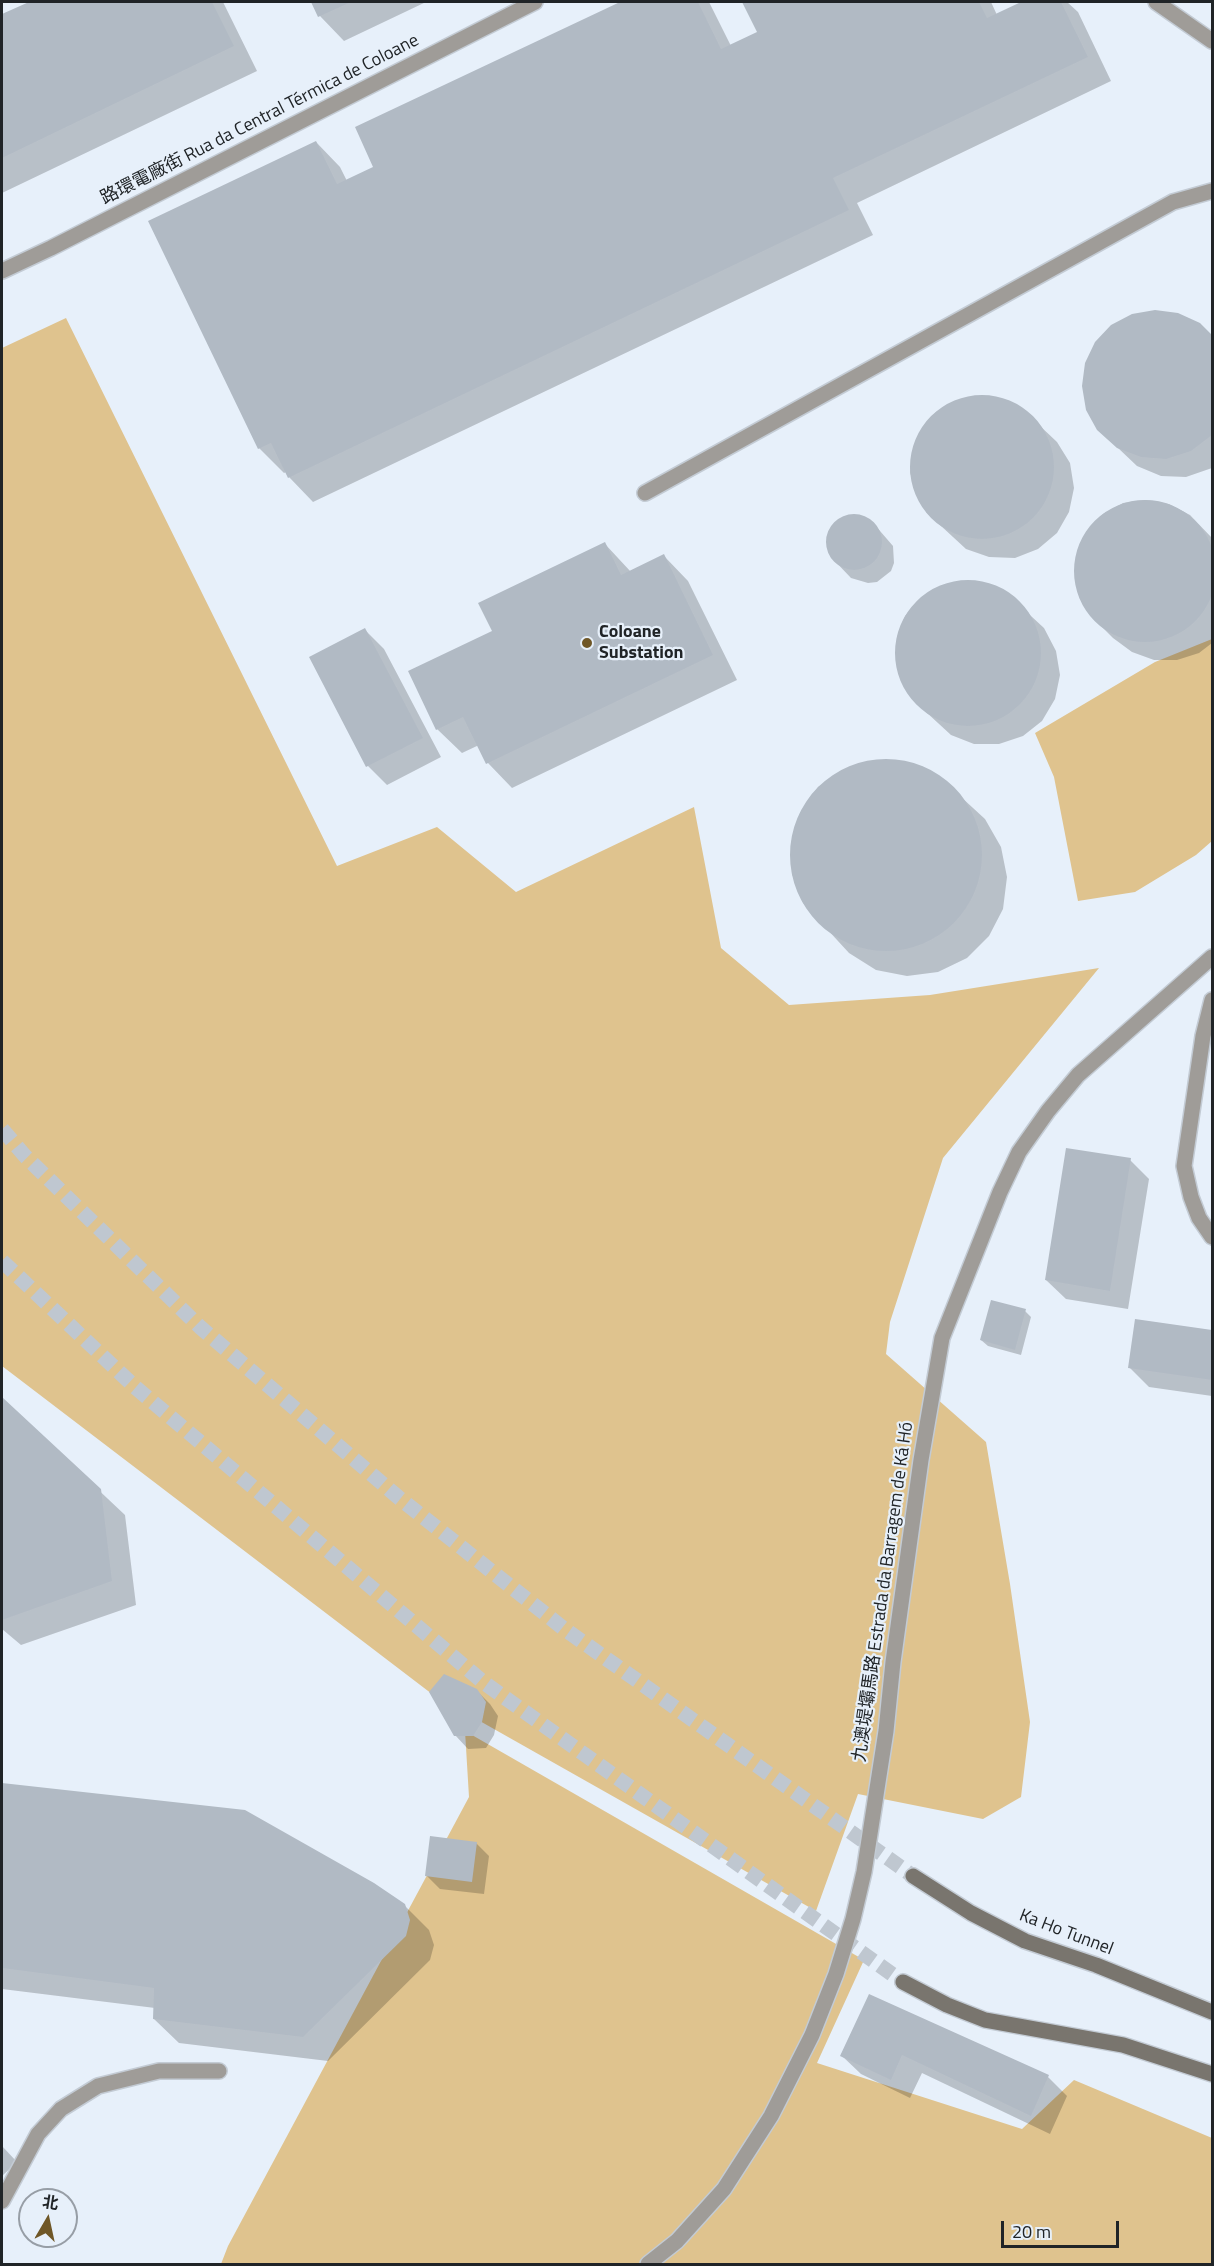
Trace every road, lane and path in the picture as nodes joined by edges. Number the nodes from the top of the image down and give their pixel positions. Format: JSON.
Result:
{"nodes":[{"id":1,"x":535,"y":2,"type":"edge"},
{"id":2,"x":1156,"y":2,"type":"edge"},
{"id":3,"x":1212,"y":41,"type":"edge"},
{"id":4,"x":1212,"y":191,"type":"edge"},
{"id":5,"x":2,"y":271,"type":"edge"},
{"id":6,"x":645,"y":493,"type":"dead end"},
{"id":7,"x":1212,"y":957,"type":"edge"},
{"id":8,"x":1212,"y":1000,"type":"edge"},
{"id":9,"x":1212,"y":1237,"type":"edge"},
{"id":10,"x":913,"y":1876,"type":"tunnel mouth"},
{"id":11,"x":903,"y":1982,"type":"tunnel mouth"},
{"id":12,"x":1212,"y":2012,"type":"edge"},
{"id":13,"x":219,"y":2071,"type":"dead end"},
{"id":14,"x":1212,"y":2074,"type":"edge"},
{"id":15,"x":2,"y":2201,"type":"edge"},
{"id":16,"x":648,"y":2265,"type":"edge"}],
"edges":[{"from":1,"to":5,"type":"street","name":"路環電廠街 Rua da Central Térmica de Coloane"},
{"from":2,"to":3,"type":"street"},
{"from":4,"to":6,"type":"street"},
{"from":7,"to":16,"type":"street","name":"九澳堤壩馬路 Estrada da Barragem de Ká Hó"},
{"from":8,"to":9,"type":"street"},
{"from":10,"to":12,"type":"main road","name":"Ka Ho Tunnel"},
{"from":11,"to":14,"type":"main road"},
{"from":13,"to":15,"type":"street"}]}
